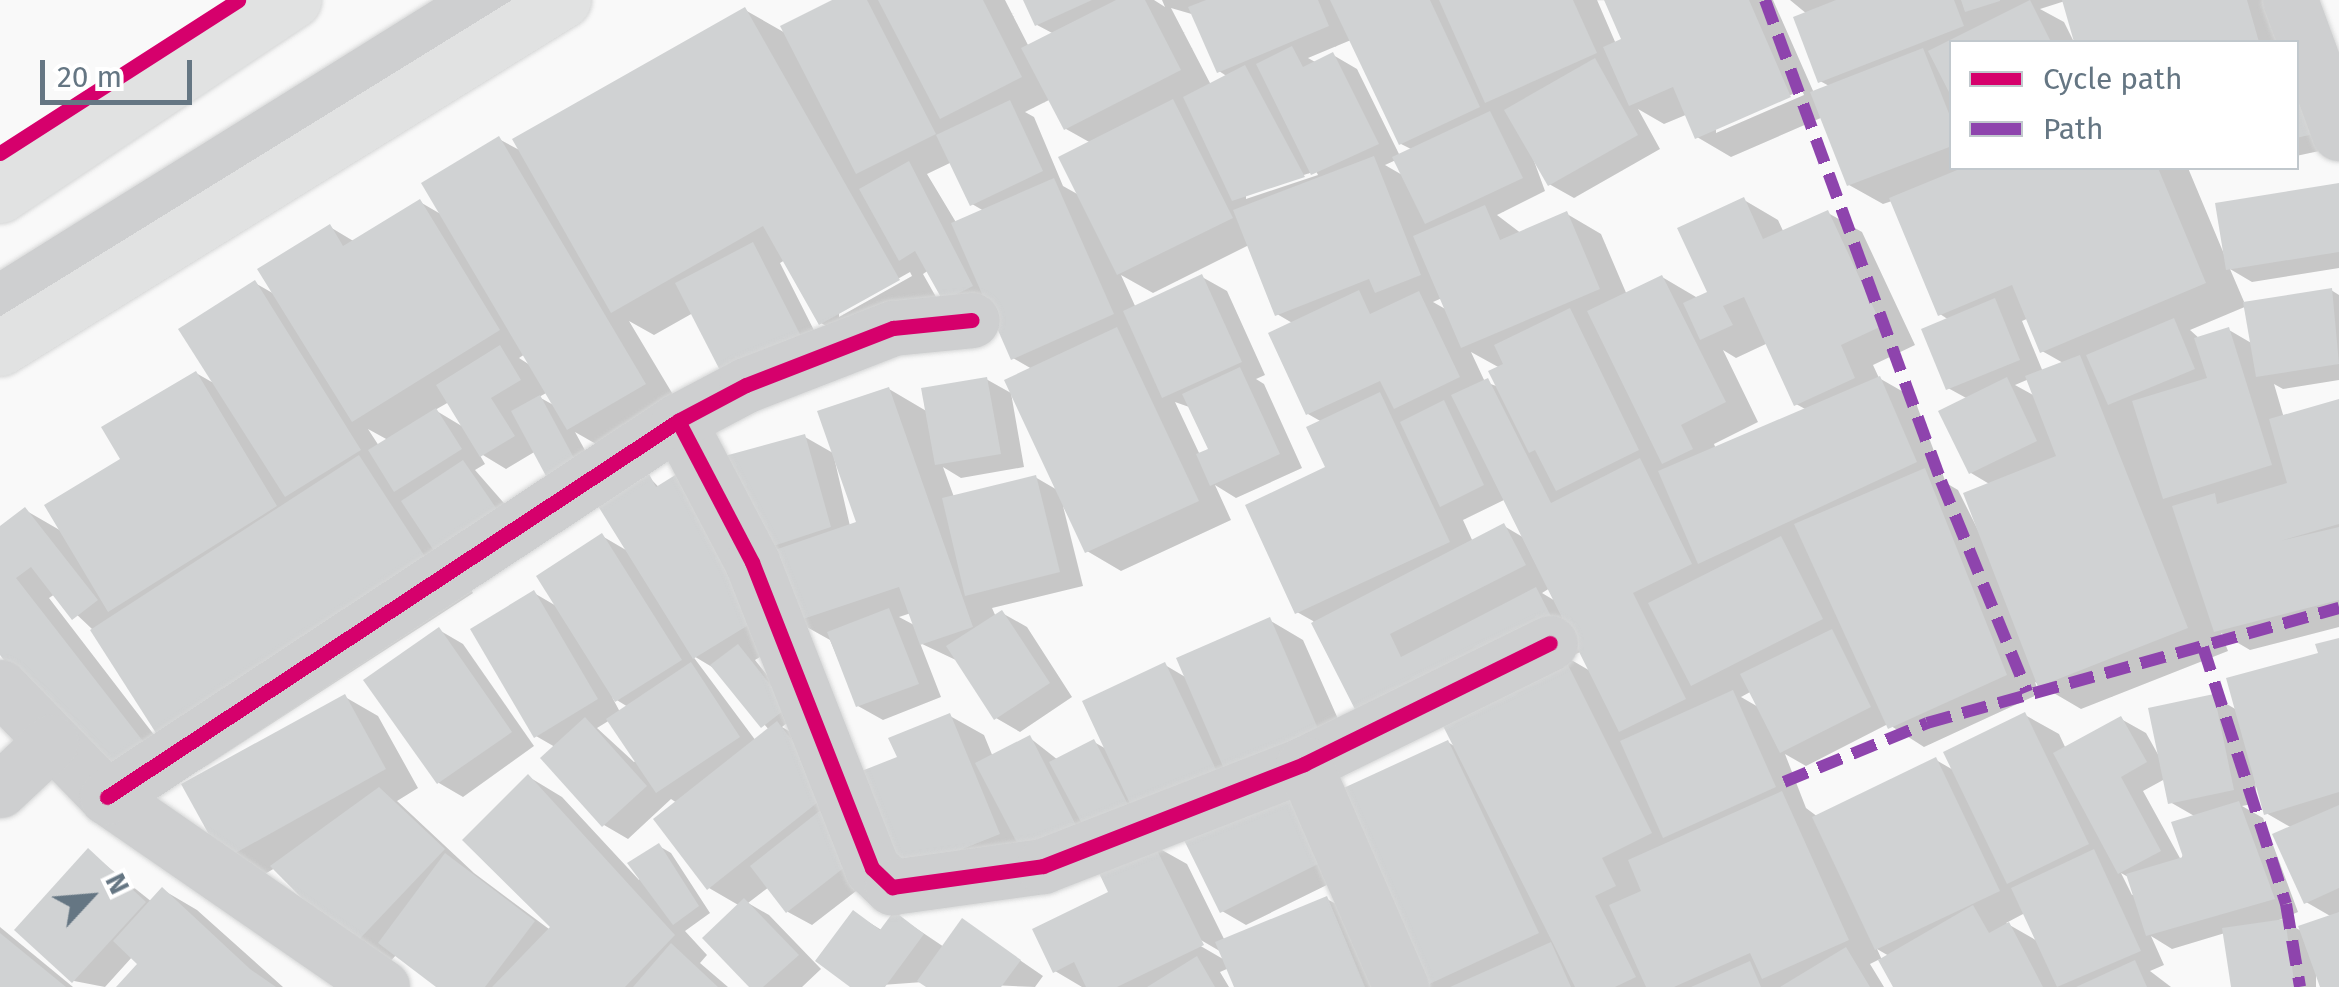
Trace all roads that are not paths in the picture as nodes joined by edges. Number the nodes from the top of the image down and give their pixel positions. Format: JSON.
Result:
{"nodes":[{"id":1,"x":293,"y":0,"type":"edge"},
{"id":2,"x":484,"y":0,"type":"edge"},
{"id":3,"x":564,"y":0,"type":"edge"},
{"id":4,"x":2290,"y":0,"type":"edge"},
{"id":5,"x":2339,"y":133,"type":"edge"},
{"id":6,"x":0,"y":195,"type":"edge"},
{"id":7,"x":0,"y":302,"type":"edge"},
{"id":8,"x":972,"y":320,"type":"dead end"},
{"id":9,"x":0,"y":348,"type":"edge"},
{"id":10,"x":678,"y":421,"type":"junction"},
{"id":11,"x":1550,"y":643,"type":"dead end"},
{"id":12,"x":0,"y":687,"type":"edge"},
{"id":13,"x":51,"y":742,"type":"junction"},
{"id":14,"x":1304,"y":764,"type":"junction"},
{"id":15,"x":0,"y":790,"type":"edge"},
{"id":16,"x":107,"y":797,"type":"junction"},
{"id":17,"x":382,"y":987,"type":"edge"},
{"id":18,"x":1401,"y":987,"type":"edge"}],
"edges":[{"from":1,"to":6,"type":"highway"},
{"from":2,"to":7,"type":"street"},
{"from":3,"to":9,"type":"highway"},
{"from":4,"to":5,"type":"street"},
{"from":8,"to":10,"type":"street"},
{"from":10,"to":14,"type":"street"},
{"from":10,"to":16,"type":"street"},
{"from":11,"to":14,"type":"street"},
{"from":12,"to":13,"type":"street"},
{"from":13,"to":15,"type":"street"},
{"from":13,"to":16,"type":"street"},
{"from":14,"to":18,"type":"street"},
{"from":16,"to":17,"type":"street"}]}
